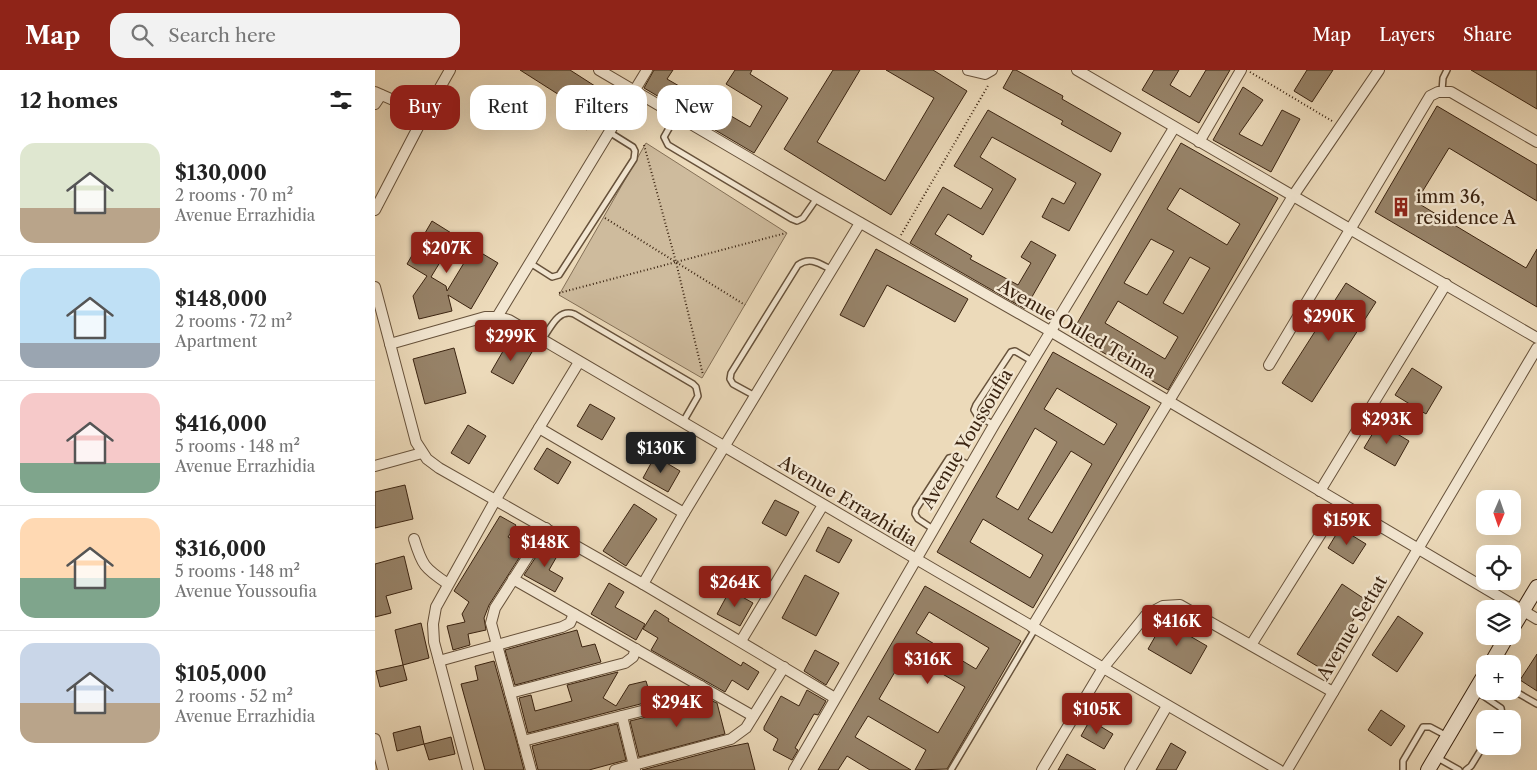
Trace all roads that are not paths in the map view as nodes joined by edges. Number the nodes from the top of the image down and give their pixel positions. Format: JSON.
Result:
{"nodes":[{"id":1,"x":450,"y":70,"type":"edge"},
{"id":2,"x":599,"y":70,"type":"edge"},
{"id":3,"x":647,"y":70,"type":"edge"},
{"id":4,"x":968,"y":70,"type":"edge"},
{"id":5,"x":1077,"y":70,"type":"edge"},
{"id":6,"x":1241,"y":70,"type":"edge"},
{"id":7,"x":1379,"y":70,"type":"edge"},
{"id":8,"x":1447,"y":70,"type":"edge"},
{"id":9,"x":992,"y":74,"type":"edge"},
{"id":10,"x":441,"y":85,"type":"edge"},
{"id":11,"x":624,"y":85,"type":"edge"},
{"id":12,"x":638,"y":85,"type":"edge"},
{"id":13,"x":1443,"y":91,"type":"junction"},
{"id":14,"x":378,"y":93,"type":"edge"},
{"id":15,"x":390,"y":98,"type":"edge"},
{"id":16,"x":375,"y":104,"type":"edge"},
{"id":17,"x":1174,"y":128,"type":"junction"},
{"id":18,"x":417,"y":130,"type":"edge"},
{"id":19,"x":668,"y":130,"type":"edge"},
{"id":20,"x":700,"y":130,"type":"edge"},
{"id":21,"x":609,"y":132,"type":"joint"},
{"id":22,"x":1199,"y":142,"type":"junction"},
{"id":23,"x":1537,"y":142,"type":"edge"},
{"id":24,"x":1293,"y":196,"type":"junction"},
{"id":25,"x":817,"y":198,"type":"junction"},
{"id":26,"x":375,"y":210,"type":"edge"},
{"id":27,"x":860,"y":223,"type":"junction"},
{"id":28,"x":1350,"y":229,"type":"junction"},
{"id":29,"x":529,"y":263,"type":"junction"},
{"id":30,"x":832,"y":270,"type":"junction"},
{"id":31,"x":1445,"y":284,"type":"junction"},
{"id":32,"x":375,"y":287,"type":"edge"},
{"id":33,"x":497,"y":316,"type":"junction"},
{"id":34,"x":1050,"y":331,"type":"junction"},
{"id":35,"x":1537,"y":338,"type":"edge"},
{"id":36,"x":542,"y":340,"type":"junction"},
{"id":37,"x":390,"y":344,"type":"junction"},
{"id":38,"x":1537,"y":348,"type":"edge"},
{"id":39,"x":1032,"y":361,"type":"junction"},
{"id":40,"x":579,"y":362,"type":"junction"},
{"id":41,"x":1269,"y":365,"type":"dead end"},
{"id":42,"x":755,"y":396,"type":"junction"},
{"id":43,"x":1167,"y":401,"type":"junction"},
{"id":44,"x":683,"y":422,"type":"junction"},
{"id":45,"x":994,"y":425,"type":"junction"},
{"id":46,"x":539,"y":428,"type":"junction"},
{"id":47,"x":725,"y":446,"type":"junction"},
{"id":48,"x":422,"y":453,"type":"junction"},
{"id":49,"x":375,"y":466,"type":"edge"},
{"id":50,"x":970,"y":466,"type":"junction"},
{"id":51,"x":1320,"y":491,"type":"junction"},
{"id":52,"x":496,"y":500,"type":"junction"},
{"id":53,"x":1340,"y":503,"type":"junction"},
{"id":54,"x":823,"y":505,"type":"junction"},
{"id":55,"x":684,"y":513,"type":"junction"},
{"id":56,"x":546,"y":528,"type":"junction"},
{"id":57,"x":933,"y":528,"type":"junction"},
{"id":58,"x":414,"y":539,"type":"dead end"},
{"id":59,"x":1418,"y":549,"type":"junction"},
{"id":60,"x":915,"y":560,"type":"junction"},
{"id":61,"x":513,"y":579,"type":"junction"},
{"id":62,"x":448,"y":584,"type":"junction"},
{"id":63,"x":643,"y":584,"type":"junction"},
{"id":64,"x":1537,"y":587,"type":"edge"},
{"id":65,"x":1523,"y":611,"type":"junction"},
{"id":66,"x":574,"y":614,"type":"junction"},
{"id":67,"x":1521,"y":614,"type":"edge"},
{"id":68,"x":1537,"y":619,"type":"edge"},
{"id":69,"x":1034,"y":627,"type":"junction"},
{"id":70,"x":741,"y":641,"type":"junction"},
{"id":71,"x":497,"y":645,"type":"junction"},
{"id":72,"x":1251,"y":646,"type":"junction"},
{"id":73,"x":637,"y":649,"type":"junction"},
{"id":74,"x":439,"y":661,"type":"junction"},
{"id":75,"x":784,"y":667,"type":"junction"},
{"id":76,"x":1103,"y":668,"type":"junction"},
{"id":77,"x":701,"y":686,"type":"junction"},
{"id":78,"x":1475,"y":690,"type":"joint"},
{"id":79,"x":1333,"y":692,"type":"junction"},
{"id":80,"x":510,"y":693,"type":"junction"},
{"id":81,"x":1521,"y":695,"type":"edge"},
{"id":82,"x":835,"y":698,"type":"junction"},
{"id":83,"x":1537,"y":704,"type":"edge"},
{"id":84,"x":1167,"y":706,"type":"junction"},
{"id":85,"x":1501,"y":710,"type":"edge"},
{"id":86,"x":622,"y":716,"type":"junction"},
{"id":87,"x":753,"y":716,"type":"junction"},
{"id":88,"x":1448,"y":736,"type":"junction"},
{"id":89,"x":375,"y":739,"type":"edge"},
{"id":90,"x":523,"y":741,"type":"junction"},
{"id":91,"x":1478,"y":755,"type":"edge"},
{"id":92,"x":1436,"y":757,"type":"junction"},
{"id":93,"x":635,"y":767,"type":"edge"},
{"id":94,"x":383,"y":770,"type":"edge"},
{"id":95,"x":468,"y":770,"type":"edge"},
{"id":96,"x":531,"y":770,"type":"edge"},
{"id":97,"x":615,"y":770,"type":"edge"},
{"id":98,"x":794,"y":770,"type":"edge"},
{"id":99,"x":951,"y":770,"type":"edge"},
{"id":100,"x":1042,"y":770,"type":"edge"},
{"id":101,"x":1130,"y":770,"type":"edge"},
{"id":102,"x":1279,"y":770,"type":"edge"},
{"id":103,"x":1287,"y":770,"type":"edge"},
{"id":104,"x":1403,"y":770,"type":"edge"},
{"id":105,"x":1428,"y":770,"type":"edge"},
{"id":106,"x":1459,"y":770,"type":"edge"},
{"id":107,"x":1466,"y":770,"type":"edge"}],
"edges":[{"from":1,"to":10,"type":"street"},
{"from":2,"to":11,"type":"street","name":"Avenue Ouled Teima"},
{"from":3,"to":12,"type":"street"},
{"from":4,"to":9,"type":"street"},
{"from":5,"to":17,"type":"street"},
{"from":6,"to":22,"type":"street"},
{"from":7,"to":24,"type":"street"},
{"from":8,"to":13,"type":"lane"},
{"from":13,"to":23,"type":"street"},
{"from":13,"to":28,"type":"street"},
{"from":14,"to":15,"type":"street"},
{"from":14,"to":16,"type":"street"},
{"from":17,"to":22,"type":"street"},
{"from":17,"to":34,"type":"street","name":"Avenue Youssoufia"},
{"from":18,"to":26,"type":"street"},
{"from":19,"to":25,"type":"lane"},
{"from":20,"to":25,"type":"street","name":"Avenue Ouled Teima"},
{"from":21,"to":29,"type":"street"},
{"from":21,"to":29,"type":"lane"},
{"from":22,"to":24,"type":"street"},
{"from":24,"to":28,"type":"street"},
{"from":24,"to":43,"type":"street"},
{"from":25,"to":27,"type":"street","name":"Avenue Ouled Teima"},
{"from":27,"to":30,"type":"street"},
{"from":27,"to":34,"type":"street","name":"Avenue Ouled Teima"},
{"from":28,"to":31,"type":"street"},
{"from":28,"to":41,"type":"street"},
{"from":29,"to":33,"type":"street"},
{"from":30,"to":42,"type":"street"},
{"from":30,"to":42,"type":"lane"},
{"from":31,"to":35,"type":"street"},
{"from":31,"to":51,"type":"street"},
{"from":32,"to":37,"type":"street"},
{"from":33,"to":36,"type":"street","name":"Avenue Errazhidia"},
{"from":33,"to":37,"type":"street"},
{"from":34,"to":39,"type":"street","name":"Avenue Youssoufia"},
{"from":34,"to":43,"type":"street","name":"Avenue Ouled Teima"},
{"from":36,"to":40,"type":"street","name":"Avenue Errazhidia"},
{"from":36,"to":44,"type":"lane"},
{"from":37,"to":48,"type":"street"},
{"from":38,"to":59,"type":"street","name":"Avenue Settat"},
{"from":39,"to":45,"type":"street","name":"Avenue Youssoufia"},
{"from":39,"to":45,"type":"lane"},
{"from":40,"to":44,"type":"street","name":"Avenue Errazhidia"},
{"from":40,"to":46,"type":"street"},
{"from":42,"to":47,"type":"street"},
{"from":43,"to":51,"type":"street","name":"Avenue Ouled Teima"},
{"from":43,"to":69,"type":"street"},
{"from":44,"to":47,"type":"street","name":"Avenue Errazhidia"},
{"from":45,"to":50,"type":"street","name":"Avenue Youssoufia"},
{"from":46,"to":52,"type":"street"},
{"from":46,"to":55,"type":"street"},
{"from":47,"to":54,"type":"street","name":"Avenue Errazhidia"},
{"from":47,"to":55,"type":"street"},
{"from":48,"to":49,"type":"street"},
{"from":48,"to":52,"type":"street"},
{"from":50,"to":57,"type":"street","name":"Avenue Youssoufia"},
{"from":50,"to":57,"type":"lane"},
{"from":51,"to":53,"type":"street","name":"Avenue Ouled Teima"},
{"from":52,"to":56,"type":"street"},
{"from":52,"to":62,"type":"street"},
{"from":53,"to":59,"type":"street","name":"Avenue Ouled Teima"},
{"from":53,"to":72,"type":"street"},
{"from":54,"to":60,"type":"street","name":"Avenue Errazhidia"},
{"from":54,"to":70,"type":"street"},
{"from":55,"to":63,"type":"street"},
{"from":56,"to":61,"type":"street"},
{"from":56,"to":63,"type":"street"},
{"from":57,"to":60,"type":"street","name":"Avenue Youssoufia"},
{"from":58,"to":62,"type":"street"},
{"from":59,"to":65,"type":"street","name":"Avenue Ouled Teima"},
{"from":59,"to":79,"type":"street","name":"Avenue Settat"},
{"from":60,"to":69,"type":"street","name":"Avenue Errazhidia"},
{"from":60,"to":82,"type":"street","name":"Avenue Youssoufia"},
{"from":61,"to":66,"type":"street"},
{"from":61,"to":71,"type":"street"},
{"from":62,"to":74,"type":"street"},
{"from":63,"to":70,"type":"street"},
{"from":64,"to":65,"type":"street"},
{"from":65,"to":67,"type":"street"},
{"from":65,"to":68,"type":"street","name":"Avenue Ouled Teima"},
{"from":66,"to":71,"type":"street"},
{"from":66,"to":73,"type":"street"},
{"from":69,"to":76,"type":"street","name":"Avenue Errazhidia"},
{"from":69,"to":99,"type":"lane"},
{"from":70,"to":75,"type":"street"},
{"from":71,"to":74,"type":"street"},
{"from":71,"to":80,"type":"street"},
{"from":72,"to":76,"type":"street"},
{"from":72,"to":79,"type":"street"},
{"from":73,"to":77,"type":"street"},
{"from":73,"to":80,"type":"street"},
{"from":74,"to":95,"type":"street"},
{"from":75,"to":82,"type":"street"},
{"from":75,"to":87,"type":"street"},
{"from":76,"to":84,"type":"street","name":"Avenue Errazhidia"},
{"from":76,"to":100,"type":"street"},
{"from":77,"to":86,"type":"street"},
{"from":77,"to":87,"type":"street"},
{"from":78,"to":85,"type":"lane"},
{"from":78,"to":88,"type":"street"},
{"from":79,"to":103,"type":"street","name":"Avenue Settat"},
{"from":80,"to":90,"type":"street"},
{"from":81,"to":83,"type":"lane"},
{"from":82,"to":98,"type":"street","name":"Avenue Youssoufia"},
{"from":84,"to":101,"type":"street"},
{"from":84,"to":102,"type":"street","name":"Avenue Errazhidia"},
{"from":86,"to":90,"type":"street"},
{"from":86,"to":93,"type":"street"},
{"from":87,"to":93,"type":"street"},
{"from":88,"to":92,"type":"street"},
{"from":88,"to":104,"type":"lane"},
{"from":89,"to":94,"type":"street"},
{"from":90,"to":96,"type":"street"},
{"from":91,"to":107,"type":"lane"},
{"from":92,"to":105,"type":"street"},
{"from":92,"to":106,"type":"lane"},
{"from":93,"to":97,"type":"street"}]}
